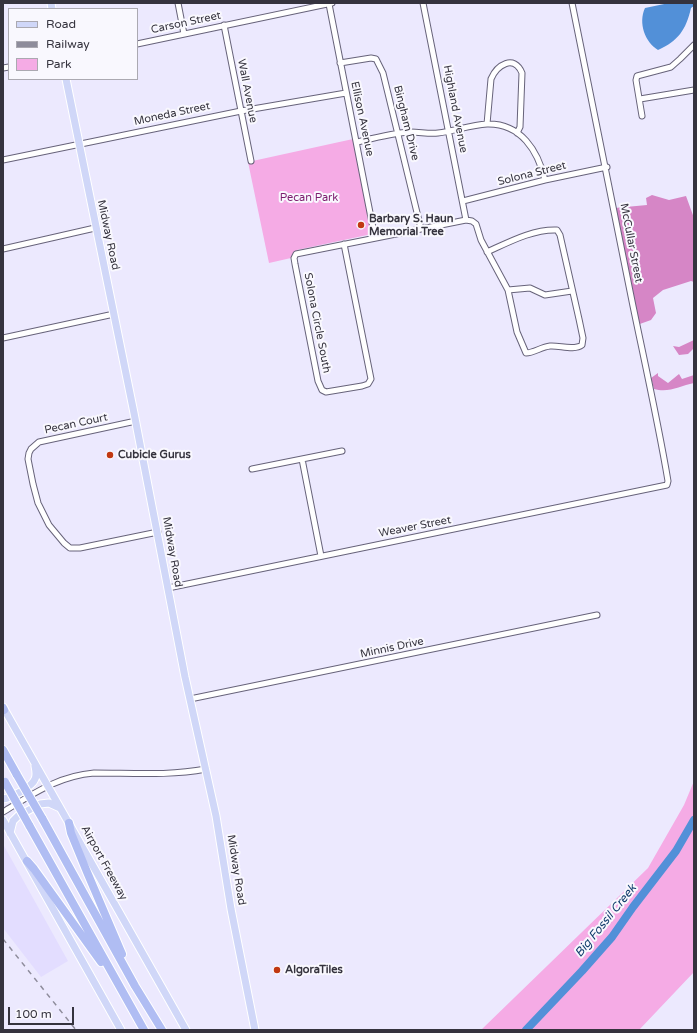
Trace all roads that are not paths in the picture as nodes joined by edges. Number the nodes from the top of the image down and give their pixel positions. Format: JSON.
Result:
{"nodes":[{"id":1,"x":178,"y":3,"type":"edge"},
{"id":2,"x":330,"y":3,"type":"edge"},
{"id":3,"x":423,"y":3,"type":"edge"},
{"id":4,"x":572,"y":3,"type":"edge"},
{"id":5,"x":310,"y":5,"type":"edge"},
{"id":6,"x":224,"y":26,"type":"junction"},
{"id":7,"x":184,"y":34,"type":"junction"},
{"id":8,"x":138,"y":44,"type":"edge"},
{"id":9,"x":694,"y":45,"type":"edge"},
{"id":10,"x":340,"y":63,"type":"junction"},
{"id":11,"x":66,"y":80,"type":"edge"},
{"id":12,"x":694,"y":90,"type":"edge"},
{"id":13,"x":346,"y":93,"type":"junction"},
{"id":14,"x":640,"y":99,"type":"junction"},
{"id":15,"x":241,"y":111,"type":"junction"},
{"id":16,"x":642,"y":116,"type":"dead end"},
{"id":17,"x":488,"y":124,"type":"junction"},
{"id":18,"x":450,"y":131,"type":"junction"},
{"id":19,"x":517,"y":133,"type":"junction"},
{"id":20,"x":398,"y":134,"type":"junction"},
{"id":21,"x":357,"y":142,"type":"junction"},
{"id":22,"x":78,"y":144,"type":"junction"},
{"id":23,"x":3,"y":160,"type":"edge"},
{"id":24,"x":251,"y":161,"type":"dead end"},
{"id":25,"x":607,"y":167,"type":"junction"},
{"id":26,"x":545,"y":180,"type":"junction"},
{"id":27,"x":463,"y":201,"type":"junction"},
{"id":28,"x":466,"y":220,"type":"junction"},
{"id":29,"x":95,"y":228,"type":"junction"},
{"id":30,"x":421,"y":229,"type":"junction"},
{"id":31,"x":375,"y":238,"type":"junction"},
{"id":32,"x":344,"y":244,"type":"junction"},
{"id":33,"x":3,"y":249,"type":"edge"},
{"id":34,"x":487,"y":252,"type":"junction"},
{"id":35,"x":508,"y":290,"type":"junction"},
{"id":36,"x":572,"y":291,"type":"junction"},
{"id":37,"x":114,"y":314,"type":"junction"},
{"id":38,"x":3,"y":338,"type":"edge"},
{"id":39,"x":136,"y":422,"type":"junction"},
{"id":40,"x":342,"y":451,"type":"dead end"},
{"id":41,"x":302,"y":459,"type":"junction"},
{"id":42,"x":252,"y":469,"type":"dead end"},
{"id":43,"x":666,"y":486,"type":"joint"},
{"id":44,"x":158,"y":532,"type":"junction"},
{"id":45,"x":321,"y":556,"type":"junction"},
{"id":46,"x":168,"y":588,"type":"junction"},
{"id":47,"x":597,"y":615,"type":"dead end"},
{"id":48,"x":190,"y":699,"type":"junction"},
{"id":49,"x":4,"y":708,"type":"edge"},
{"id":50,"x":3,"y":750,"type":"edge"},
{"id":51,"x":35,"y":763,"type":"junction"},
{"id":52,"x":206,"y":770,"type":"junction"},
{"id":53,"x":4,"y":780,"type":"edge"},
{"id":54,"x":47,"y":786,"type":"junction"},
{"id":55,"x":3,"y":799,"type":"edge"},
{"id":56,"x":60,"y":808,"type":"junction"},
{"id":57,"x":3,"y":812,"type":"edge"},
{"id":58,"x":3,"y":820,"type":"edge"},
{"id":59,"x":69,"y":823,"type":"junction"},
{"id":60,"x":10,"y":833,"type":"junction"},
{"id":61,"x":27,"y":861,"type":"junction"},
{"id":62,"x":135,"y":986,"type":"junction"},
{"id":63,"x":122,"y":990,"type":"junction"},
{"id":64,"x":121,"y":1030,"type":"edge"},
{"id":65,"x":144,"y":1030,"type":"edge"},
{"id":66,"x":162,"y":1030,"type":"edge"},
{"id":67,"x":186,"y":1030,"type":"edge"},
{"id":68,"x":255,"y":1030,"type":"edge"}],
"edges":[{"from":1,"to":7,"type":"street"},
{"from":2,"to":5,"type":"street","name":"Carson Street"},
{"from":2,"to":10,"type":"street","name":"Ellison Avenue"},
{"from":3,"to":18,"type":"street","name":"Highland Avenue"},
{"from":4,"to":25,"type":"street","name":"McCullar Street"},
{"from":5,"to":6,"type":"street","name":"Carson Street"},
{"from":6,"to":7,"type":"street","name":"Carson Street"},
{"from":6,"to":15,"type":"street","name":"Wall Avenue"},
{"from":7,"to":8,"type":"street","name":"Carson Street"},
{"from":9,"to":14,"type":"street"},
{"from":10,"to":13,"type":"street","name":"Ellison Avenue"},
{"from":10,"to":20,"type":"street","name":"Bingham Drive"},
{"from":11,"to":22,"type":"main road","name":"Midway Road"},
{"from":12,"to":14,"type":"street"},
{"from":13,"to":15,"type":"street","name":"Moneda Street"},
{"from":13,"to":21,"type":"street","name":"Ellison Avenue"},
{"from":14,"to":16,"type":"street"},
{"from":15,"to":22,"type":"street","name":"Moneda Street"},
{"from":15,"to":24,"type":"street","name":"Wall Avenue"},
{"from":17,"to":18,"type":"street"},
{"from":17,"to":19,"type":"street"},
{"from":17,"to":19,"type":"street"},
{"from":18,"to":20,"type":"street"},
{"from":18,"to":27,"type":"street","name":"Highland Avenue"},
{"from":19,"to":26,"type":"street"},
{"from":20,"to":21,"type":"street"},
{"from":20,"to":30,"type":"street","name":"Bingham Drive"},
{"from":21,"to":31,"type":"street","name":"Ellison Avenue"},
{"from":22,"to":23,"type":"street","name":"Moneda Street"},
{"from":22,"to":29,"type":"main road","name":"Midway Road"},
{"from":25,"to":26,"type":"street","name":"Solona Street"},
{"from":25,"to":43,"type":"street","name":"McCullar Street"},
{"from":26,"to":27,"type":"street","name":"Solona Street"},
{"from":27,"to":28,"type":"street","name":"Highland Avenue"},
{"from":28,"to":30,"type":"street"},
{"from":28,"to":34,"type":"street"},
{"from":29,"to":33,"type":"street"},
{"from":29,"to":37,"type":"main road","name":"Midway Road"},
{"from":30,"to":31,"type":"street"},
{"from":31,"to":32,"type":"street"},
{"from":32,"to":32,"type":"street","name":"Solona Circle South"},
{"from":34,"to":35,"type":"street"},
{"from":34,"to":36,"type":"street"},
{"from":35,"to":36,"type":"street"},
{"from":35,"to":36,"type":"street"},
{"from":37,"to":38,"type":"street"},
{"from":37,"to":39,"type":"main road","name":"Midway Road"},
{"from":39,"to":44,"type":"main road","name":"Midway Road"},
{"from":39,"to":44,"type":"street","name":"Pecan Court"},
{"from":40,"to":41,"type":"street"},
{"from":41,"to":42,"type":"street"},
{"from":41,"to":45,"type":"street"},
{"from":43,"to":45,"type":"street","name":"Weaver Street"},
{"from":44,"to":46,"type":"main road","name":"Midway Road"},
{"from":45,"to":46,"type":"street","name":"Weaver Street"},
{"from":46,"to":48,"type":"main road","name":"Midway Road"},
{"from":47,"to":48,"type":"street","name":"Minnis Drive"},
{"from":48,"to":52,"type":"main road","name":"Midway Road"},
{"from":49,"to":51,"type":"main road","name":"Airport Freeway"},
{"from":50,"to":62,"type":"highway","bridge":true},
{"from":51,"to":54,"type":"main road","name":"Airport Freeway"},
{"from":51,"to":55,"type":"main road"},
{"from":52,"to":54,"type":"street"},
{"from":52,"to":68,"type":"main road","name":"Midway Road"},
{"from":53,"to":63,"type":"highway","bridge":true},
{"from":54,"to":56,"type":"main road","name":"Airport Freeway"},
{"from":54,"to":57,"type":"street"},
{"from":56,"to":59,"type":"main road","name":"Airport Freeway"},
{"from":56,"to":60,"type":"main road"},
{"from":58,"to":60,"type":"main road"},
{"from":59,"to":62,"type":"highway"},
{"from":59,"to":67,"type":"main road","name":"Airport Freeway"},
{"from":60,"to":61,"type":"main road"},
{"from":61,"to":63,"type":"highway"},
{"from":61,"to":64,"type":"main road"},
{"from":62,"to":66,"type":"highway"},
{"from":63,"to":65,"type":"highway"}]}
